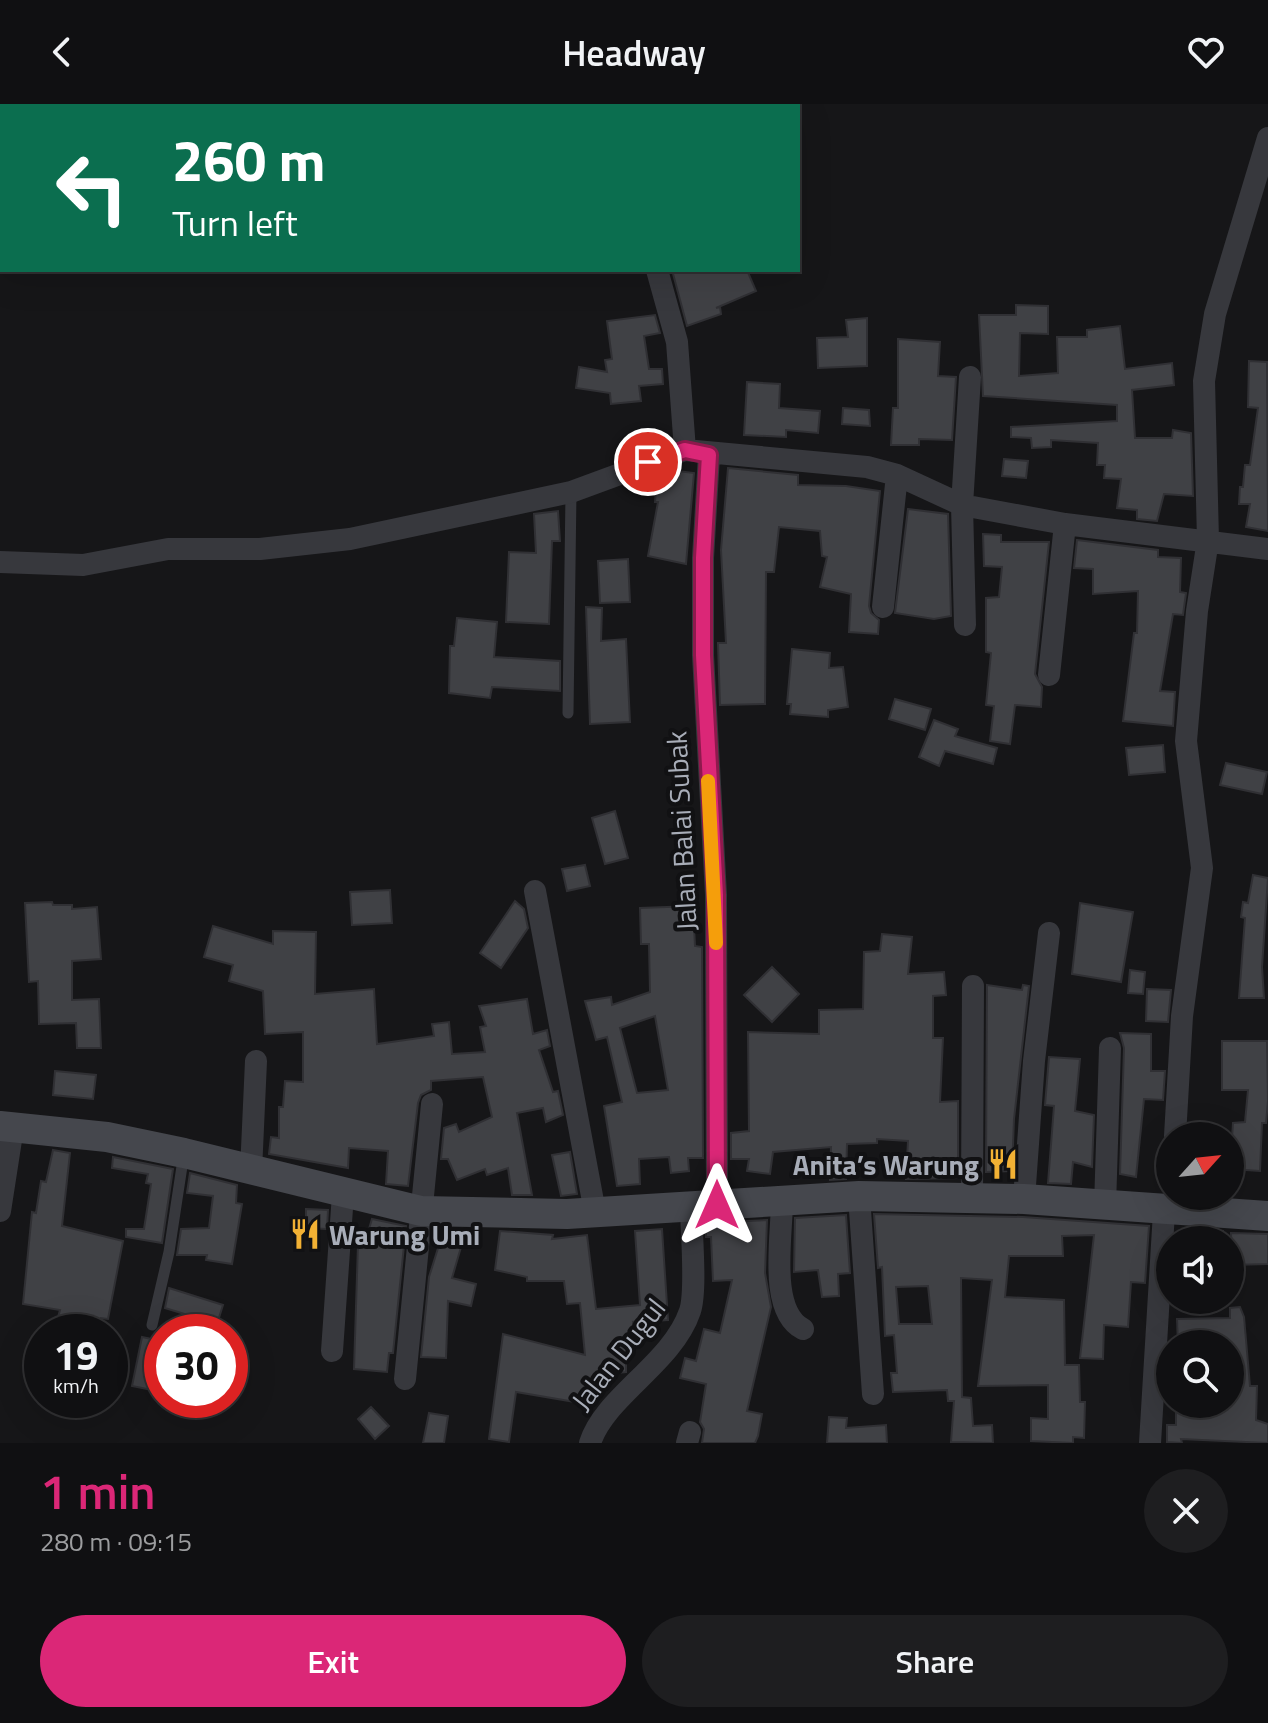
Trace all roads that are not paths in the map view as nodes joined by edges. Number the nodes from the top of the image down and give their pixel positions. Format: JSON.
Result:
{"nodes":[{"id":1,"x":1268,"y":138,"type":"edge"},
{"id":2,"x":658,"y":272,"type":"edge"},
{"id":3,"x":970,"y":377,"type":"dead end"},
{"id":4,"x":685,"y":450,"type":"junction"},
{"id":5,"x":709,"y":455,"type":"junction"},
{"id":6,"x":897,"y":475,"type":"junction"},
{"id":7,"x":571,"y":492,"type":"junction"},
{"id":8,"x":962,"y":505,"type":"junction"},
{"id":9,"x":1065,"y":524,"type":"junction"},
{"id":10,"x":1208,"y":540,"type":"junction"},
{"id":11,"x":1268,"y":549,"type":"edge"},
{"id":12,"x":0,"y":562,"type":"edge"},
{"id":13,"x":883,"y":607,"type":"dead end"},
{"id":14,"x":965,"y":625,"type":"dead end"},
{"id":15,"x":1049,"y":675,"type":"dead end"},
{"id":16,"x":568,"y":713,"type":"dead end"},
{"id":17,"x":535,"y":891,"type":"dead end"},
{"id":18,"x":1049,"y":933,"type":"dead end"},
{"id":19,"x":973,"y":986,"type":"dead end"},
{"id":20,"x":1110,"y":1048,"type":"dead end"},
{"id":21,"x":256,"y":1061,"type":"dead end"},
{"id":22,"x":432,"y":1104,"type":"dead end"},
{"id":23,"x":1176,"y":1122,"type":"edge"},
{"id":24,"x":6,"y":1127,"type":"edge"},
{"id":25,"x":184,"y":1153,"type":"junction"},
{"id":26,"x":251,"y":1171,"type":"junction"},
{"id":27,"x":343,"y":1194,"type":"junction"},
{"id":28,"x":859,"y":1196,"type":"junction"},
{"id":29,"x":972,"y":1198,"type":"junction"},
{"id":30,"x":1024,"y":1199,"type":"junction"},
{"id":31,"x":782,"y":1201,"type":"junction"},
{"id":32,"x":704,"y":1205,"type":"junction"},
{"id":33,"x":1105,"y":1206,"type":"junction"},
{"id":34,"x":1156,"y":1207,"type":"edge"},
{"id":35,"x":1170,"y":1210,"type":"edge"},
{"id":36,"x":1203,"y":1210,"type":"edge"},
{"id":37,"x":0,"y":1211,"type":"edge"},
{"id":38,"x":421,"y":1211,"type":"junction"},
{"id":39,"x":595,"y":1212,"type":"junction"},
{"id":40,"x":1268,"y":1216,"type":"edge"},
{"id":41,"x":155,"y":1314,"type":"edge"},
{"id":42,"x":803,"y":1329,"type":"dead end"},
{"id":43,"x":332,"y":1351,"type":"dead end"},
{"id":44,"x":405,"y":1379,"type":"dead end"},
{"id":45,"x":873,"y":1394,"type":"dead end"},
{"id":46,"x":590,"y":1443,"type":"edge"},
{"id":47,"x":1150,"y":1443,"type":"edge"}],
"edges":[{"from":1,"to":10,"type":"street"},
{"from":2,"to":4,"type":"street"},
{"from":3,"to":8,"type":"street"},
{"from":4,"to":5,"type":"street"},
{"from":4,"to":7,"type":"street"},
{"from":5,"to":6,"type":"street"},
{"from":5,"to":32,"type":"street","name":"Jalan Balai Subak"},
{"from":6,"to":8,"type":"street"},
{"from":6,"to":13,"type":"street"},
{"from":7,"to":12,"type":"street"},
{"from":7,"to":16,"type":"lane"},
{"from":8,"to":9,"type":"street"},
{"from":8,"to":14,"type":"street"},
{"from":9,"to":10,"type":"street"},
{"from":9,"to":15,"type":"street"},
{"from":10,"to":11,"type":"street"},
{"from":10,"to":23,"type":"street"},
{"from":17,"to":39,"type":"street"},
{"from":18,"to":30,"type":"street"},
{"from":19,"to":29,"type":"street"},
{"from":20,"to":33,"type":"street"},
{"from":21,"to":26,"type":"street"},
{"from":22,"to":38,"type":"street"},
{"from":24,"to":25,"type":"street"},
{"from":24,"to":37,"type":"street"},
{"from":25,"to":26,"type":"street"},
{"from":25,"to":41,"type":"lane"},
{"from":26,"to":27,"type":"street"},
{"from":27,"to":38,"type":"street"},
{"from":27,"to":43,"type":"street"},
{"from":28,"to":29,"type":"street"},
{"from":28,"to":31,"type":"street"},
{"from":28,"to":45,"type":"street"},
{"from":29,"to":30,"type":"street"},
{"from":30,"to":33,"type":"street"},
{"from":31,"to":32,"type":"street"},
{"from":31,"to":42,"type":"street"},
{"from":32,"to":39,"type":"street"},
{"from":32,"to":46,"type":"street","name":"Jalan Dugul"},
{"from":33,"to":34,"type":"street"},
{"from":35,"to":47,"type":"street"},
{"from":36,"to":40,"type":"street"},
{"from":38,"to":39,"type":"street"},
{"from":38,"to":44,"type":"street"}]}
